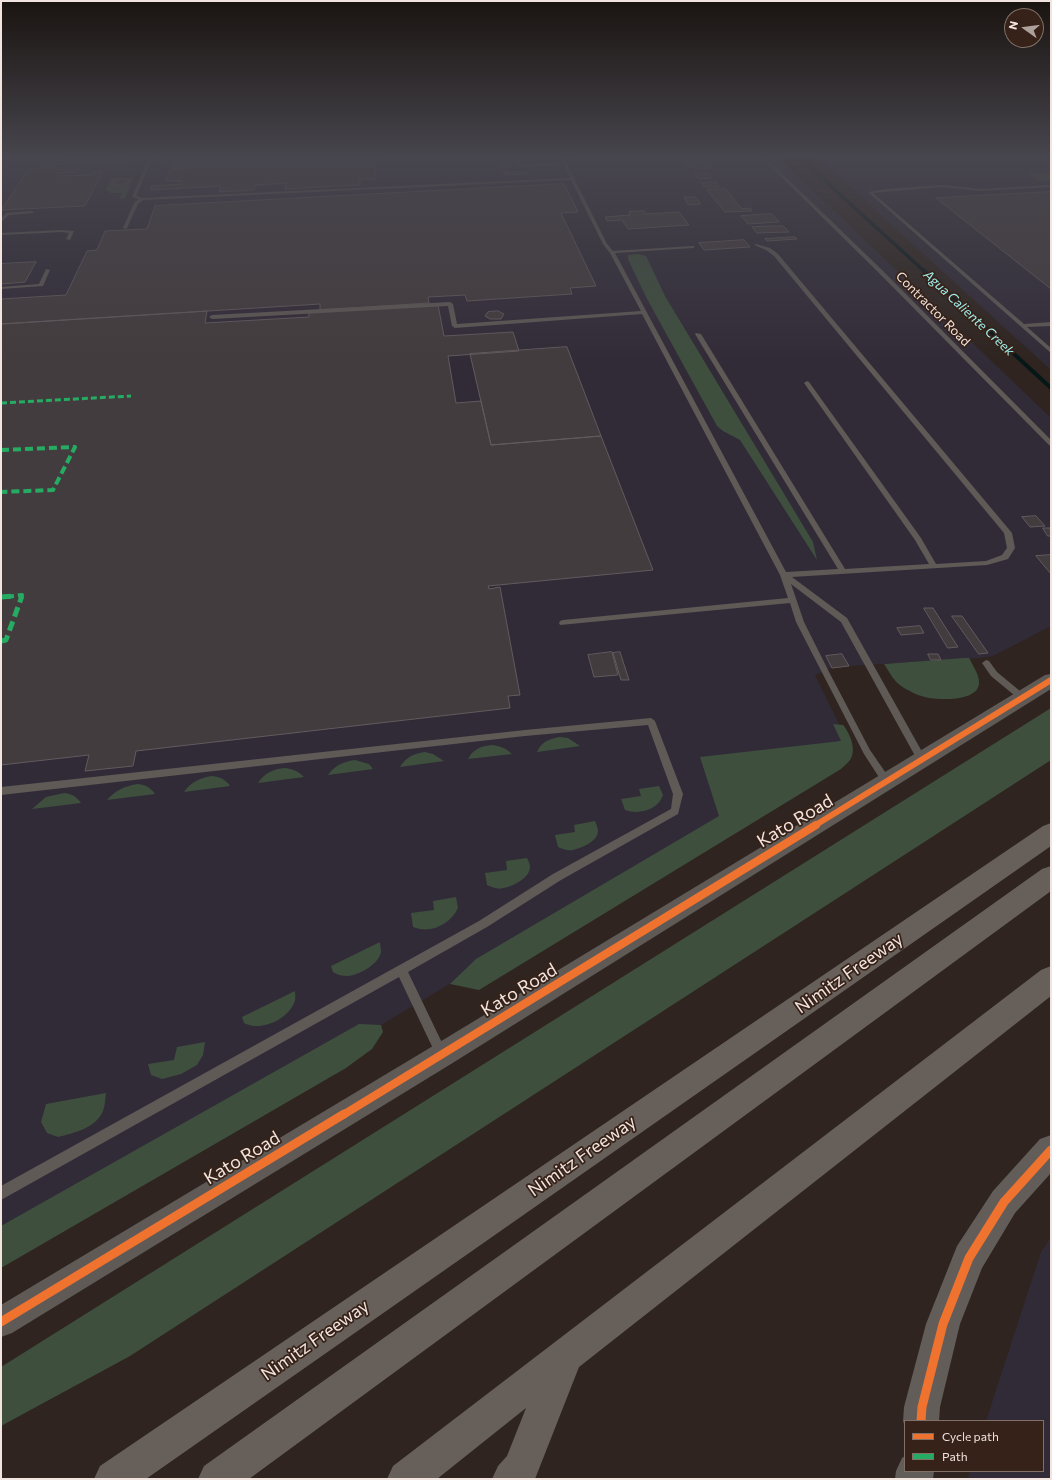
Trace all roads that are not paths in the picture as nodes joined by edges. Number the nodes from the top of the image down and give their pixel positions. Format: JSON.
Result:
{"nodes":[{"id":1,"x":596,"y":226,"type":"edge"},
{"id":2,"x":834,"y":226,"type":"edge"},
{"id":3,"x":909,"y":226,"type":"edge"},
{"id":4,"x":1,"y":234,"type":"edge"},
{"id":5,"x":68,"y":239,"type":"dead end"},
{"id":6,"x":756,"y":245,"type":"dead end"},
{"id":7,"x":693,"y":247,"type":"dead end"},
{"id":8,"x":612,"y":252,"type":"junction"},
{"id":9,"x":48,"y":270,"type":"dead end"},
{"id":10,"x":1,"y":288,"type":"edge"},
{"id":11,"x":645,"y":312,"type":"junction"},
{"id":12,"x":212,"y":317,"type":"dead end"},
{"id":13,"x":1051,"y":324,"type":"edge"},
{"id":14,"x":1023,"y":326,"type":"junction"},
{"id":15,"x":698,"y":334,"type":"dead end"},
{"id":16,"x":1051,"y":351,"type":"edge"},
{"id":17,"x":806,"y":383,"type":"dead end"},
{"id":18,"x":1051,"y":444,"type":"edge"},
{"id":19,"x":934,"y":567,"type":"junction"},
{"id":20,"x":843,"y":572,"type":"junction"},
{"id":21,"x":784,"y":575,"type":"junction"},
{"id":22,"x":792,"y":600,"type":"junction"},
{"id":23,"x":563,"y":623,"type":"dead end"},
{"id":24,"x":986,"y":663,"type":"dead end"},
{"id":25,"x":1051,"y":680,"type":"edge"},
{"id":26,"x":1023,"y":698,"type":"junction"},
{"id":27,"x":922,"y":760,"type":"junction"},
{"id":28,"x":887,"y":782,"type":"junction"},
{"id":29,"x":1,"y":792,"type":"edge"},
{"id":30,"x":1051,"y":833,"type":"edge"},
{"id":31,"x":1051,"y":877,"type":"edge"},
{"id":32,"x":402,"y":969,"type":"junction"},
{"id":33,"x":1051,"y":978,"type":"edge"},
{"id":34,"x":442,"y":1055,"type":"junction"},
{"id":35,"x":1051,"y":1150,"type":"edge"},
{"id":36,"x":1,"y":1193,"type":"edge"},
{"id":37,"x":1,"y":1322,"type":"edge"},
{"id":38,"x":566,"y":1354,"type":"junction"},
{"id":39,"x":921,"y":1420,"type":"edge"},
{"id":40,"x":113,"y":1479,"type":"edge"},
{"id":41,"x":217,"y":1479,"type":"edge"},
{"id":42,"x":406,"y":1479,"type":"edge"},
{"id":43,"x":510,"y":1479,"type":"edge"}],
"edges":[{"from":1,"to":8,"type":"lane"},
{"from":2,"to":18,"type":"lane","name":"Contractor Road"},
{"from":3,"to":14,"type":"lane"},
{"from":4,"to":5,"type":"lane"},
{"from":6,"to":19,"type":"lane"},
{"from":7,"to":8,"type":"lane"},
{"from":8,"to":11,"type":"lane"},
{"from":9,"to":10,"type":"lane"},
{"from":11,"to":12,"type":"lane"},
{"from":11,"to":21,"type":"lane"},
{"from":13,"to":14,"type":"lane"},
{"from":14,"to":16,"type":"lane"},
{"from":15,"to":20,"type":"lane"},
{"from":17,"to":19,"type":"lane"},
{"from":19,"to":20,"type":"lane"},
{"from":20,"to":21,"type":"lane"},
{"from":21,"to":22,"type":"lane"},
{"from":21,"to":27,"type":"lane"},
{"from":22,"to":23,"type":"lane"},
{"from":22,"to":28,"type":"lane"},
{"from":24,"to":26,"type":"lane"},
{"from":25,"to":26,"type":"street","name":"Kato Road"},
{"from":26,"to":27,"type":"street","name":"Kato Road"},
{"from":27,"to":28,"type":"street","name":"Kato Road"},
{"from":28,"to":34,"type":"street","name":"Kato Road"},
{"from":29,"to":32,"type":"lane"},
{"from":30,"to":40,"type":"highway","name":"Nimitz Freeway"},
{"from":31,"to":41,"type":"highway"},
{"from":32,"to":34,"type":"lane"},
{"from":32,"to":36,"type":"lane"},
{"from":33,"to":38,"type":"highway"},
{"from":34,"to":37,"type":"street","name":"Kato Road"},
{"from":35,"to":39,"type":"street"},
{"from":38,"to":42,"type":"highway"},
{"from":38,"to":43,"type":"highway"}]}
